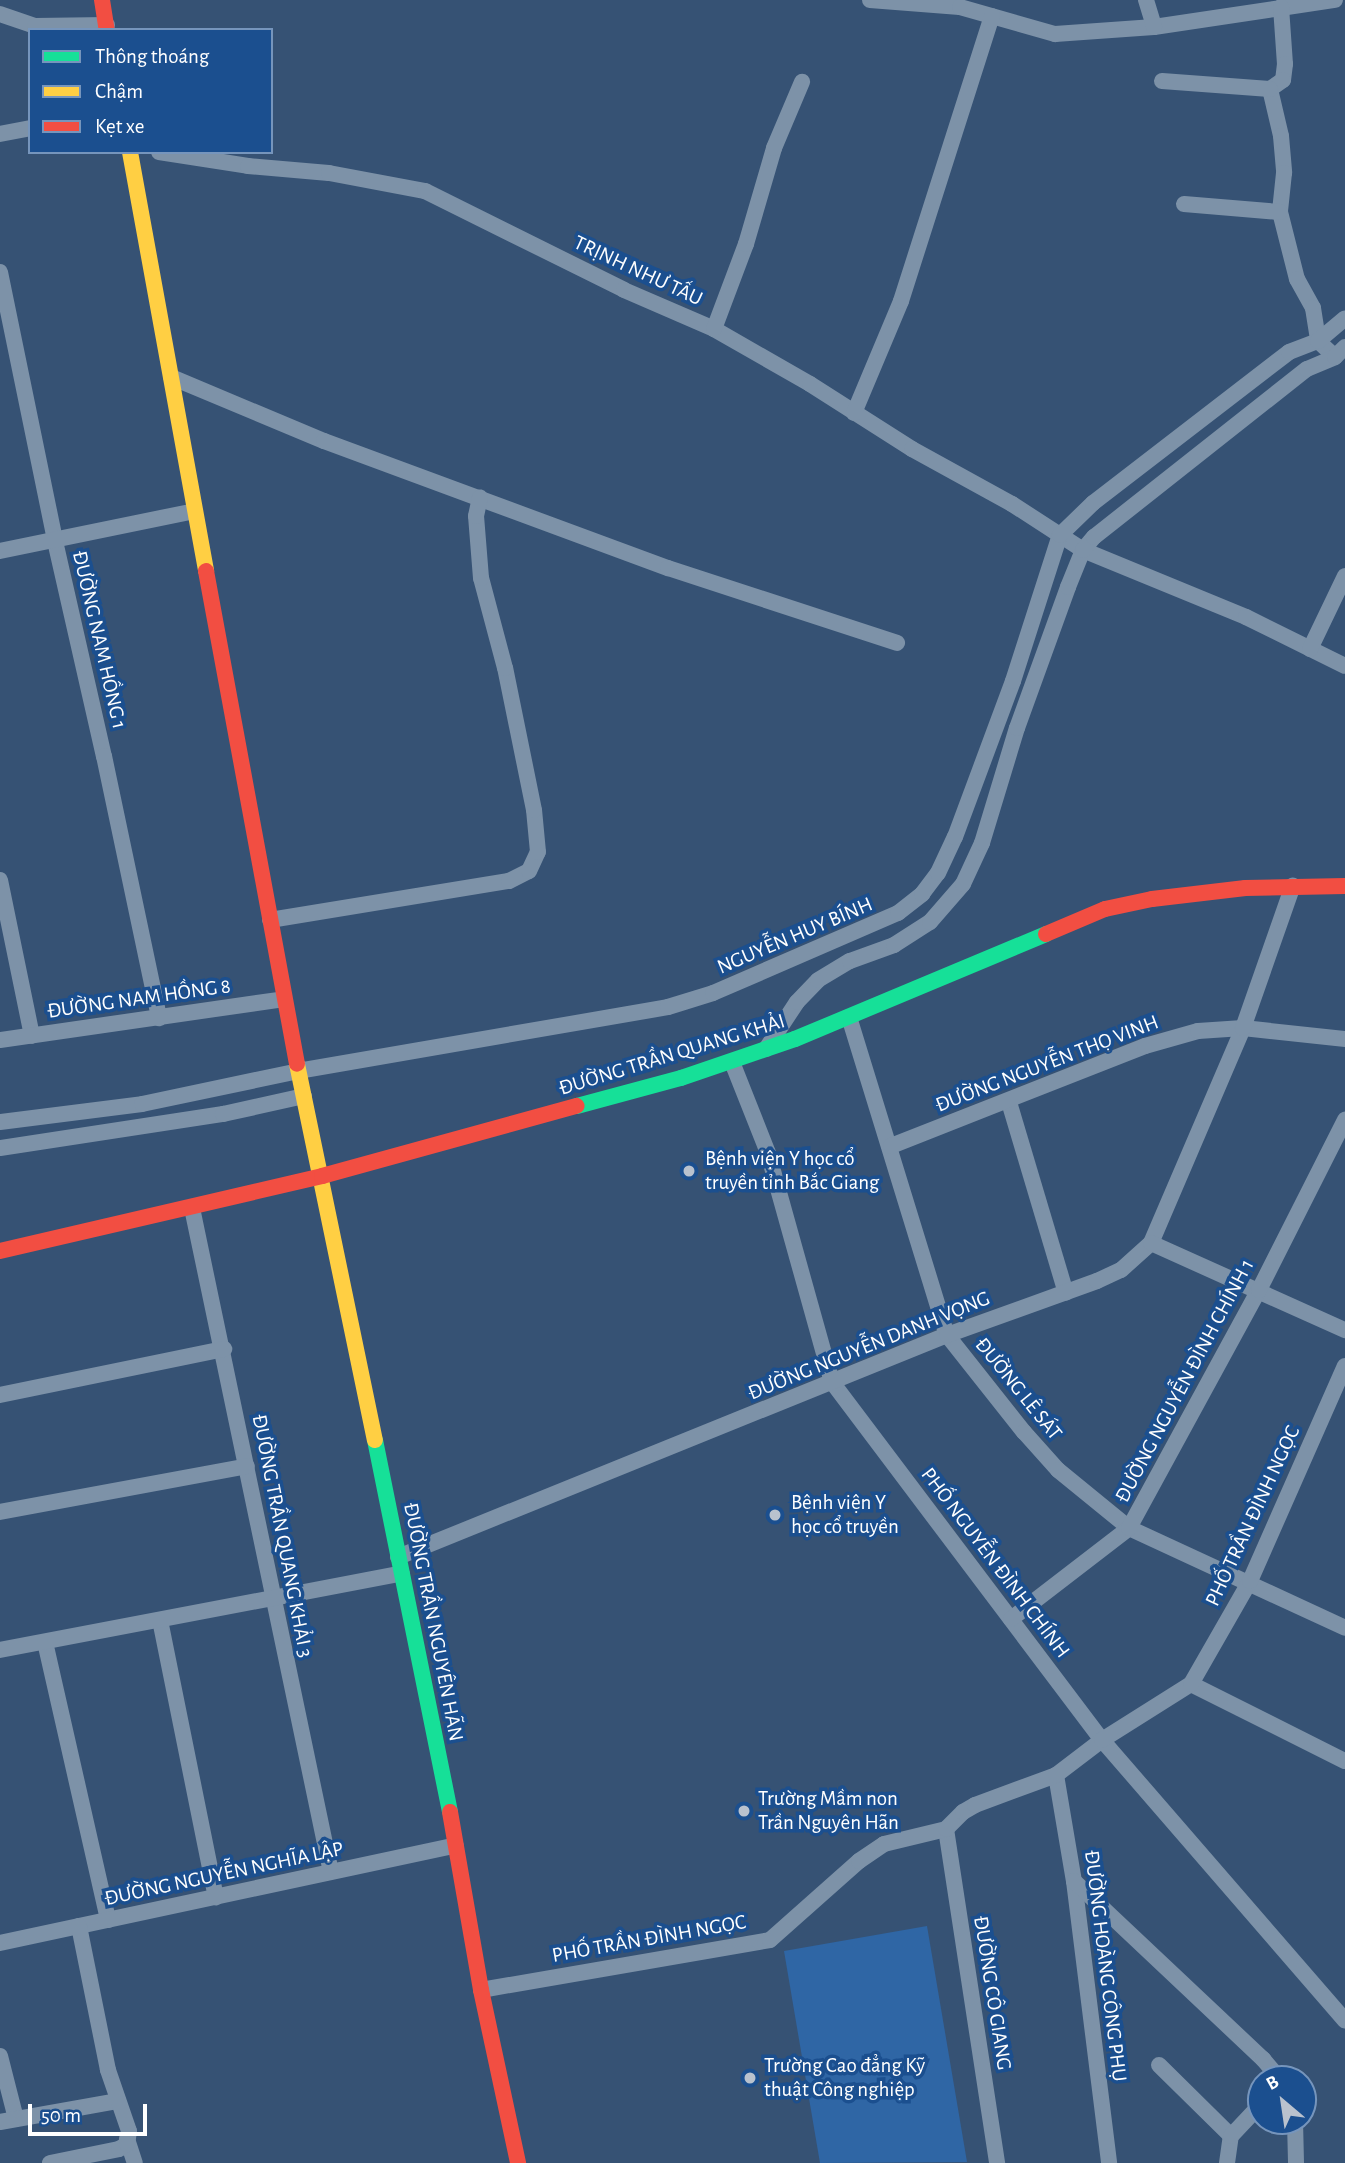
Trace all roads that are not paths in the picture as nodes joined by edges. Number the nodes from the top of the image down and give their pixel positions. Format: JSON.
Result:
{"nodes":[{"id":1,"x":102,"y":0,"type":"edge"},
{"id":2,"x":870,"y":0,"type":"edge"},
{"id":3,"x":1146,"y":0,"type":"edge"},
{"id":4,"x":1335,"y":0,"type":"edge"},
{"id":5,"x":1244,"y":6,"type":"edge"},
{"id":6,"x":1281,"y":7,"type":"junction"},
{"id":7,"x":0,"y":14,"type":"edge"},
{"id":8,"x":992,"y":16,"type":"junction"},
{"id":9,"x":1154,"y":27,"type":"junction"},
{"id":10,"x":107,"y":28,"type":"edge"},
{"id":11,"x":1162,"y":81,"type":"dead end"},
{"id":12,"x":802,"y":82,"type":"dead end"},
{"id":13,"x":1270,"y":89,"type":"junction"},
{"id":14,"x":28,"y":128,"type":"edge"},
{"id":15,"x":0,"y":134,"type":"edge"},
{"id":16,"x":130,"y":154,"type":"edge"},
{"id":17,"x":172,"y":154,"type":"edge"},
{"id":18,"x":1184,"y":204,"type":"dead end"},
{"id":19,"x":1280,"y":212,"type":"junction"},
{"id":20,"x":0,"y":272,"type":"edge"},
{"id":21,"x":1345,"y":318,"type":"edge"},
{"id":22,"x":713,"y":330,"type":"junction"},
{"id":23,"x":1318,"y":341,"type":"junction"},
{"id":24,"x":1340,"y":352,"type":"edge"},
{"id":25,"x":171,"y":377,"type":"junction"},
{"id":26,"x":854,"y":413,"type":"junction"},
{"id":27,"x":480,"y":497,"type":"junction"},
{"id":28,"x":195,"y":511,"type":"junction"},
{"id":29,"x":1060,"y":536,"type":"junction"},
{"id":30,"x":54,"y":541,"type":"junction"},
{"id":31,"x":1083,"y":550,"type":"junction"},
{"id":32,"x":0,"y":551,"type":"edge"},
{"id":33,"x":1345,"y":576,"type":"edge"},
{"id":34,"x":897,"y":643,"type":"dead end"},
{"id":35,"x":1310,"y":649,"type":"junction"},
{"id":36,"x":1345,"y":666,"type":"edge"},
{"id":37,"x":0,"y":880,"type":"edge"},
{"id":38,"x":1293,"y":885,"type":"junction"},
{"id":39,"x":1345,"y":887,"type":"edge"},
{"id":40,"x":270,"y":920,"type":"junction"},
{"id":41,"x":284,"y":999,"type":"junction"},
{"id":42,"x":159,"y":1017,"type":"junction"},
{"id":43,"x":849,"y":1017,"type":"junction"},
{"id":44,"x":1243,"y":1028,"type":"junction"},
{"id":45,"x":32,"y":1036,"type":"junction"},
{"id":46,"x":1345,"y":1039,"type":"edge"},
{"id":47,"x":0,"y":1040,"type":"edge"},
{"id":48,"x":766,"y":1049,"type":"junction"},
{"id":49,"x":732,"y":1062,"type":"junction"},
{"id":50,"x":298,"y":1073,"type":"junction"},
{"id":51,"x":303,"y":1093,"type":"junction"},
{"id":52,"x":1010,"y":1102,"type":"junction"},
{"id":53,"x":1345,"y":1120,"type":"edge"},
{"id":54,"x":0,"y":1122,"type":"edge"},
{"id":55,"x":891,"y":1146,"type":"junction"},
{"id":56,"x":0,"y":1148,"type":"edge"},
{"id":57,"x":322,"y":1176,"type":"junction"},
{"id":58,"x":192,"y":1208,"type":"junction"},
{"id":59,"x":1151,"y":1243,"type":"junction"},
{"id":60,"x":0,"y":1251,"type":"edge"},
{"id":61,"x":1259,"y":1290,"type":"junction"},
{"id":62,"x":1066,"y":1293,"type":"junction"},
{"id":63,"x":1345,"y":1330,"type":"edge"},
{"id":64,"x":947,"y":1335,"type":"junction"},
{"id":65,"x":224,"y":1349,"type":"junction"},
{"id":66,"x":1345,"y":1366,"type":"edge"},
{"id":67,"x":832,"y":1382,"type":"junction"},
{"id":68,"x":0,"y":1395,"type":"edge"},
{"id":69,"x":247,"y":1466,"type":"junction"},
{"id":70,"x":0,"y":1512,"type":"edge"},
{"id":71,"x":1129,"y":1528,"type":"junction"},
{"id":72,"x":400,"y":1565,"type":"junction"},
{"id":73,"x":1250,"y":1581,"type":"junction"},
{"id":74,"x":272,"y":1600,"type":"junction"},
{"id":75,"x":1011,"y":1619,"type":"junction"},
{"id":76,"x":160,"y":1620,"type":"junction"},
{"id":77,"x":1345,"y":1628,"type":"edge"},
{"id":78,"x":45,"y":1642,"type":"junction"},
{"id":79,"x":0,"y":1650,"type":"edge"},
{"id":80,"x":1191,"y":1684,"type":"junction"},
{"id":81,"x":1102,"y":1740,"type":"junction"},
{"id":82,"x":1345,"y":1761,"type":"edge"},
{"id":83,"x":1056,"y":1775,"type":"junction"},
{"id":84,"x":946,"y":1829,"type":"junction"},
{"id":85,"x":456,"y":1845,"type":"junction"},
{"id":86,"x":331,"y":1872,"type":"junction"},
{"id":87,"x":1074,"y":1881,"type":"junction"},
{"id":88,"x":216,"y":1897,"type":"junction"},
{"id":89,"x":108,"y":1920,"type":"junction"},
{"id":90,"x":79,"y":1926,"type":"junction"},
{"id":91,"x":0,"y":1943,"type":"edge"},
{"id":92,"x":481,"y":1990,"type":"junction"},
{"id":93,"x":1345,"y":2021,"type":"edge"},
{"id":94,"x":0,"y":2056,"type":"edge"},
{"id":95,"x":1159,"y":2065,"type":"dead end"},
{"id":96,"x":1268,"y":2065,"type":"edge"},
{"id":97,"x":118,"y":2101,"type":"junction"},
{"id":98,"x":1247,"y":2119,"type":"edge"},
{"id":99,"x":8,"y":2121,"type":"edge"},
{"id":100,"x":1295,"y":2135,"type":"edge"},
{"id":101,"x":1231,"y":2136,"type":"junction"},
{"id":102,"x":127,"y":2140,"type":"junction"},
{"id":103,"x":50,"y":2163,"type":"edge"},
{"id":104,"x":135,"y":2163,"type":"edge"},
{"id":105,"x":518,"y":2163,"type":"edge"},
{"id":106,"x":997,"y":2163,"type":"edge"},
{"id":107,"x":1109,"y":2163,"type":"edge"},
{"id":108,"x":1227,"y":2163,"type":"edge"},
{"id":109,"x":1296,"y":2163,"type":"edge"}],
"edges":[{"from":1,"to":10,"type":"street"},
{"from":2,"to":8,"type":"street"},
{"from":3,"to":9,"type":"street"},
{"from":4,"to":6,"type":"street"},
{"from":5,"to":6,"type":"street"},
{"from":5,"to":9,"type":"street"},
{"from":6,"to":13,"type":"street"},
{"from":7,"to":10,"type":"street"},
{"from":8,"to":9,"type":"street"},
{"from":8,"to":26,"type":"street"},
{"from":11,"to":13,"type":"street"},
{"from":12,"to":22,"type":"street"},
{"from":13,"to":19,"type":"street"},
{"from":14,"to":15,"type":"street"},
{"from":16,"to":25,"type":"street","name":"ĐƯỜNG TRẦN NGUYÊN HÃN"},
{"from":17,"to":22,"type":"street","name":"TRỊNH NHƯ TẤU"},
{"from":18,"to":19,"type":"street"},
{"from":19,"to":23,"type":"street"},
{"from":20,"to":30,"type":"street","name":"ĐƯỜNG NAM HỒNG 1"},
{"from":21,"to":23,"type":"street"},
{"from":22,"to":26,"type":"street","name":"TRỊNH NHƯ TẤU"},
{"from":23,"to":24,"type":"street"},
{"from":23,"to":29,"type":"street"},
{"from":24,"to":31,"type":"street"},
{"from":25,"to":27,"type":"street"},
{"from":25,"to":28,"type":"street","name":"ĐƯỜNG TRẦN NGUYÊN HÃN"},
{"from":26,"to":29,"type":"street","name":"TRỊNH NHƯ TẤU"},
{"from":27,"to":34,"type":"street"},
{"from":27,"to":40,"type":"street"},
{"from":28,"to":30,"type":"street"},
{"from":28,"to":40,"type":"street","name":"ĐƯỜNG TRẦN NGUYÊN HÃN"},
{"from":29,"to":31,"type":"street","name":"TRỊNH NHƯ TẤU"},
{"from":29,"to":50,"type":"street","name":"NGUYỄN HUY BÍNH"},
{"from":30,"to":32,"type":"street"},
{"from":30,"to":42,"type":"street","name":"ĐƯỜNG NAM HỒNG 1"},
{"from":31,"to":35,"type":"street","name":"TRỊNH NHƯ TẤU"},
{"from":31,"to":48,"type":"street"},
{"from":33,"to":35,"type":"street"},
{"from":35,"to":36,"type":"street","name":"TRỊNH NHƯ TẤU"},
{"from":37,"to":45,"type":"street"},
{"from":38,"to":39,"type":"street","name":"ĐƯỜNG TRẦN QUANG KHẢI"},
{"from":38,"to":43,"type":"street","name":"ĐƯỜNG TRẦN QUANG KHẢI"},
{"from":38,"to":44,"type":"street"},
{"from":40,"to":41,"type":"street","name":"ĐƯỜNG TRẦN NGUYÊN HÃN"},
{"from":41,"to":42,"type":"street","name":"ĐƯỜNG NAM HỒNG 8"},
{"from":41,"to":50,"type":"street","name":"ĐƯỜNG TRẦN NGUYÊN HÃN"},
{"from":42,"to":45,"type":"street","name":"ĐƯỜNG NAM HỒNG 8"},
{"from":43,"to":48,"type":"street","name":"ĐƯỜNG TRẦN QUANG KHẢI"},
{"from":43,"to":55,"type":"street","name":"ĐƯỜNG LÊ SÁT"},
{"from":44,"to":46,"type":"street","name":"ĐƯỜNG NGUYỄN THỌ VINH"},
{"from":44,"to":52,"type":"street","name":"ĐƯỜNG NGUYỄN THỌ VINH"},
{"from":44,"to":59,"type":"street"},
{"from":45,"to":47,"type":"street","name":"ĐƯỜNG NAM HỒNG 8"},
{"from":48,"to":49,"type":"street","name":"ĐƯỜNG TRẦN QUANG KHẢI"},
{"from":49,"to":57,"type":"street","name":"ĐƯỜNG TRẦN QUANG KHẢI"},
{"from":49,"to":67,"type":"street","name":"PHỐ NGUYỄN ĐÌNH CHÍNH"},
{"from":50,"to":51,"type":"street","name":"ĐƯỜNG TRẦN NGUYÊN HÃN"},
{"from":50,"to":54,"type":"street","name":"NGUYỄN HUY BÍNH"},
{"from":51,"to":56,"type":"street"},
{"from":51,"to":57,"type":"street","name":"ĐƯỜNG TRẦN NGUYÊN HÃN"},
{"from":52,"to":55,"type":"street","name":"ĐƯỜNG NGUYỄN THỌ VINH"},
{"from":52,"to":62,"type":"street"},
{"from":53,"to":61,"type":"street","name":"ĐƯỜNG NGUYỄN ĐÌNH CHÍNH 1"},
{"from":55,"to":64,"type":"street","name":"ĐƯỜNG LÊ SÁT"},
{"from":57,"to":58,"type":"street","name":"ĐƯỜNG TRẦN QUANG KHẢI"},
{"from":57,"to":72,"type":"street","name":"ĐƯỜNG TRẦN NGUYÊN HÃN"},
{"from":58,"to":60,"type":"street","name":"ĐƯỜNG TRẦN QUANG KHẢI"},
{"from":58,"to":65,"type":"street","name":"ĐƯỜNG TRẦN QUANG KHẢI 3"},
{"from":59,"to":61,"type":"street"},
{"from":59,"to":62,"type":"street","name":"ĐƯỜNG NGUYỄN DANH VỌNG"},
{"from":61,"to":63,"type":"street"},
{"from":61,"to":71,"type":"street","name":"ĐƯỜNG NGUYỄN ĐÌNH CHÍNH 1"},
{"from":62,"to":64,"type":"street","name":"ĐƯỜNG NGUYỄN DANH VỌNG"},
{"from":64,"to":67,"type":"street","name":"ĐƯỜNG NGUYỄN DANH VỌNG"},
{"from":64,"to":71,"type":"street","name":"ĐƯỜNG LÊ SÁT"},
{"from":65,"to":68,"type":"street"},
{"from":65,"to":69,"type":"street","name":"ĐƯỜNG TRẦN QUANG KHẢI 3"},
{"from":66,"to":73,"type":"street","name":"PHỐ TRẦN ĐÌNH NGỌC"},
{"from":67,"to":72,"type":"street","name":"ĐƯỜNG NGUYỄN DANH VỌNG"},
{"from":67,"to":75,"type":"street","name":"PHỐ NGUYỄN ĐÌNH CHÍNH"},
{"from":69,"to":70,"type":"street"},
{"from":69,"to":74,"type":"street","name":"ĐƯỜNG TRẦN QUANG KHẢI 3"},
{"from":71,"to":73,"type":"street","name":"ĐƯỜNG LÊ SÁT"},
{"from":71,"to":75,"type":"street","name":"ĐƯỜNG NGUYỄN ĐÌNH CHÍNH 1"},
{"from":72,"to":74,"type":"street","name":"ĐƯỜNG NGUYỄN DANH VỌNG"},
{"from":72,"to":85,"type":"street","name":"ĐƯỜNG TRẦN NGUYÊN HÃN"},
{"from":73,"to":77,"type":"street","name":"ĐƯỜNG LÊ SÁT"},
{"from":73,"to":80,"type":"street","name":"PHỐ TRẦN ĐÌNH NGỌC"},
{"from":74,"to":76,"type":"street","name":"ĐƯỜNG NGUYỄN DANH VỌNG"},
{"from":74,"to":86,"type":"street","name":"ĐƯỜNG TRẦN QUANG KHẢI 3"},
{"from":75,"to":81,"type":"street","name":"PHỐ NGUYỄN ĐÌNH CHÍNH"},
{"from":76,"to":78,"type":"street","name":"ĐƯỜNG NGUYỄN DANH VỌNG"},
{"from":76,"to":88,"type":"street"},
{"from":78,"to":79,"type":"street","name":"ĐƯỜNG NGUYỄN DANH VỌNG"},
{"from":78,"to":89,"type":"street"},
{"from":80,"to":81,"type":"street","name":"PHỐ TRẦN ĐÌNH NGỌC"},
{"from":80,"to":82,"type":"street"},
{"from":81,"to":83,"type":"street","name":"PHỐ TRẦN ĐÌNH NGỌC"},
{"from":81,"to":93,"type":"street","name":"PHỐ NGUYỄN ĐÌNH CHÍNH"},
{"from":83,"to":84,"type":"street","name":"PHỐ TRẦN ĐÌNH NGỌC"},
{"from":83,"to":87,"type":"street","name":"ĐƯỜNG HOÀNG CÔNG PHỤ"},
{"from":84,"to":92,"type":"street","name":"PHỐ TRẦN ĐÌNH NGỌC"},
{"from":84,"to":106,"type":"street","name":"ĐƯỜNG CÔ GIANG"},
{"from":85,"to":86,"type":"street","name":"ĐƯỜNG NGUYỄN NGHĨA LẬP"},
{"from":85,"to":92,"type":"street","name":"ĐƯỜNG TRẦN NGUYÊN HÃN"},
{"from":86,"to":88,"type":"street","name":"ĐƯỜNG NGUYỄN NGHĨA LẬP"},
{"from":87,"to":96,"type":"street"},
{"from":87,"to":107,"type":"street","name":"ĐƯỜNG HOÀNG CÔNG PHỤ"},
{"from":88,"to":89,"type":"street","name":"ĐƯỜNG NGUYỄN NGHĨA LẬP"},
{"from":89,"to":90,"type":"street","name":"ĐƯỜNG NGUYỄN NGHĨA LẬP"},
{"from":90,"to":91,"type":"street","name":"ĐƯỜNG NGUYỄN NGHĨA LẬP"},
{"from":90,"to":97,"type":"street"},
{"from":92,"to":105,"type":"street","name":"ĐƯỜNG TRẦN NGUYÊN HÃN"},
{"from":94,"to":99,"type":"street"},
{"from":95,"to":101,"type":"street"},
{"from":97,"to":99,"type":"street"},
{"from":97,"to":102,"type":"street"},
{"from":98,"to":101,"type":"street"},
{"from":100,"to":109,"type":"street"},
{"from":101,"to":108,"type":"street"},
{"from":102,"to":103,"type":"street"},
{"from":102,"to":104,"type":"street"}]}
